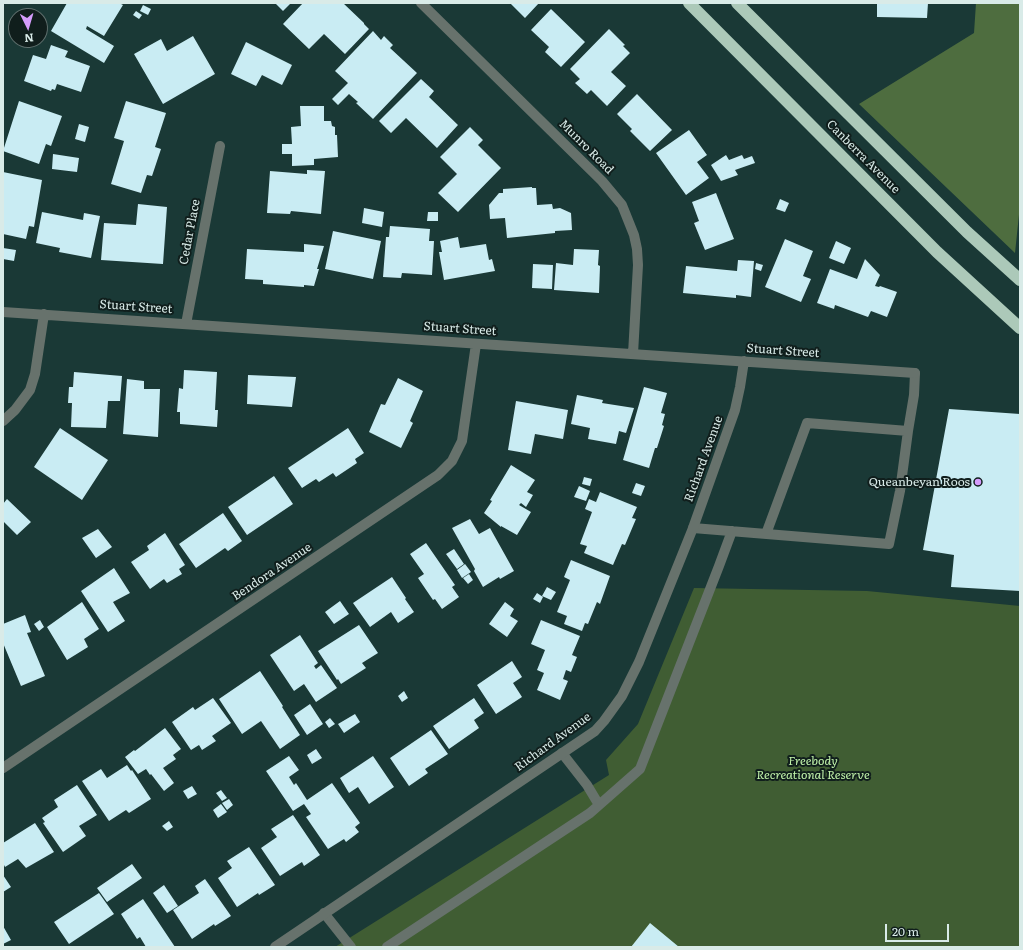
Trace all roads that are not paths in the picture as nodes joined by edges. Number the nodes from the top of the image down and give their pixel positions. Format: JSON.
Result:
{"nodes":[{"id":1,"x":422,"y":3,"type":"edge"},
{"id":2,"x":689,"y":3,"type":"edge"},
{"id":3,"x":737,"y":3,"type":"edge"},
{"id":4,"x":220,"y":146,"type":"dead end"},
{"id":5,"x":1020,"y":280,"type":"edge"},
{"id":6,"x":3,"y":312,"type":"edge"},
{"id":7,"x":44,"y":314,"type":"junction"},
{"id":8,"x":186,"y":324,"type":"junction"},
{"id":9,"x":1020,"y":328,"type":"edge"},
{"id":10,"x":476,"y":344,"type":"junction"},
{"id":11,"x":632,"y":354,"type":"junction"},
{"id":12,"x":744,"y":361,"type":"junction"},
{"id":13,"x":3,"y":421,"type":"edge"},
{"id":14,"x":908,"y":432,"type":"junction"},
{"id":15,"x":693,"y":528,"type":"junction"},
{"id":16,"x":732,"y":530,"type":"junction"},
{"id":17,"x":766,"y":534,"type":"junction"},
{"id":18,"x":562,"y":753,"type":"junction"},
{"id":19,"x":3,"y":768,"type":"edge"},
{"id":20,"x":599,"y":805,"type":"junction"},
{"id":21,"x":324,"y":913,"type":"junction"},
{"id":22,"x":275,"y":947,"type":"edge"},
{"id":23,"x":350,"y":947,"type":"edge"},
{"id":24,"x":387,"y":947,"type":"edge"}],
"edges":[{"from":1,"to":11,"type":"street","name":"Munro Road"},
{"from":2,"to":9,"type":"highway","name":"Canberra Avenue"},
{"from":3,"to":5,"type":"highway","name":"Canberra Avenue"},
{"from":4,"to":8,"type":"street","name":"Cedar Place"},
{"from":6,"to":7,"type":"street","name":"Stuart Street"},
{"from":7,"to":8,"type":"street","name":"Stuart Street"},
{"from":7,"to":13,"type":"street"},
{"from":8,"to":10,"type":"street","name":"Stuart Street"},
{"from":10,"to":11,"type":"street","name":"Stuart Street"},
{"from":10,"to":19,"type":"street","name":"Bendora Avenue"},
{"from":11,"to":12,"type":"street","name":"Stuart Street"},
{"from":12,"to":14,"type":"street","name":"Stuart Street"},
{"from":12,"to":15,"type":"street","name":"Richard Avenue"},
{"from":14,"to":17,"type":"street"},
{"from":14,"to":17,"type":"street"},
{"from":15,"to":16,"type":"street"},
{"from":15,"to":18,"type":"street","name":"Richard Avenue"},
{"from":16,"to":17,"type":"street"},
{"from":16,"to":20,"type":"street"},
{"from":18,"to":20,"type":"street"},
{"from":18,"to":21,"type":"street","name":"Richard Avenue"},
{"from":20,"to":24,"type":"street"},
{"from":21,"to":22,"type":"street","name":"Richard Avenue"},
{"from":21,"to":23,"type":"street"}]}
